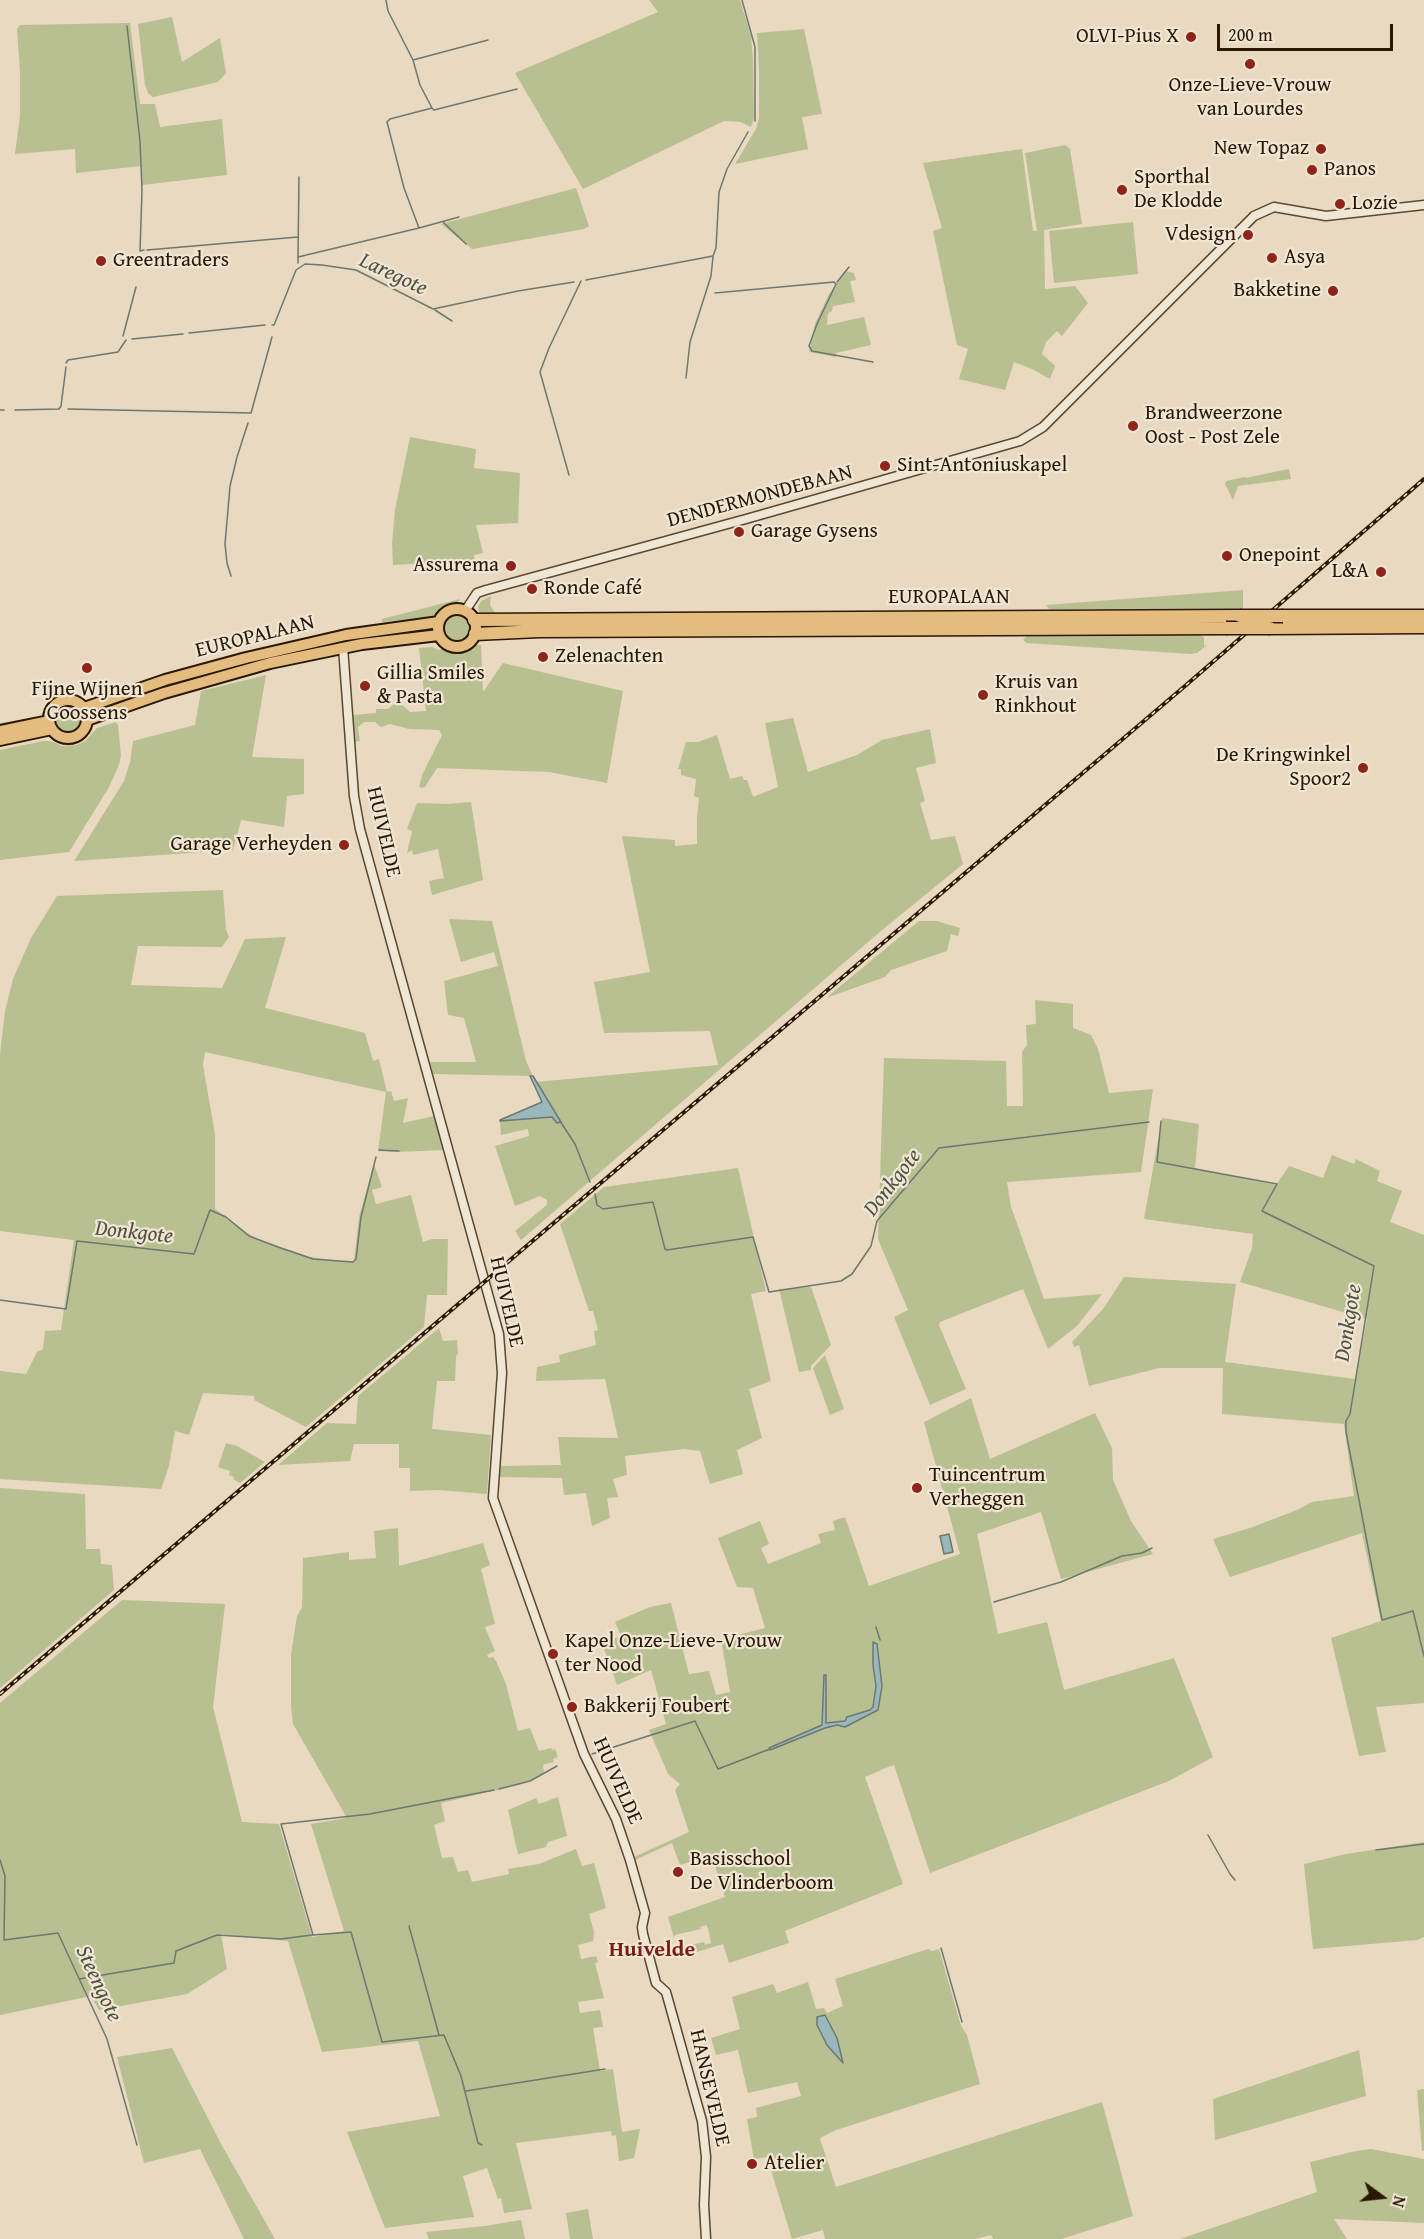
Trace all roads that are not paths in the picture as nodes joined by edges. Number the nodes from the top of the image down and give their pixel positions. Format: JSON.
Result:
{"nodes":[{"id":1,"x":1424,"y":205,"type":"edge"},
{"id":2,"x":465,"y":610,"type":"junction"},
{"id":3,"x":1424,"y":616,"type":"edge"},
{"id":4,"x":474,"y":620,"type":"junction"},
{"id":5,"x":439,"y":622,"type":"junction"},
{"id":6,"x":1424,"y":627,"type":"edge"},
{"id":7,"x":475,"y":634,"type":"junction"},
{"id":8,"x":439,"y":635,"type":"junction"},
{"id":9,"x":343,"y":647,"type":"junction"},
{"id":10,"x":84,"y":708,"type":"junction"},
{"id":11,"x":87,"y":720,"type":"junction"},
{"id":12,"x":51,"y":725,"type":"junction"},
{"id":13,"x":0,"y":731,"type":"edge"},
{"id":14,"x":0,"y":740,"type":"edge"},
{"id":15,"x":674,"y":2017,"type":"joint"},
{"id":16,"x":706,"y":2239,"type":"edge"}],
"edges":[{"from":1,"to":2,"type":"street","name":"DENDERMONDEBAAN"},
{"from":2,"to":4,"type":"main road"},
{"from":2,"to":5,"type":"main road","name":"EUROPALAAN"},
{"from":3,"to":4,"type":"highway","name":"EUROPALAAN","bridge":true},
{"from":4,"to":7,"type":"main road"},
{"from":5,"to":8,"type":"main road"},
{"from":5,"to":10,"type":"main road","name":"EUROPALAAN"},
{"from":6,"to":7,"type":"highway","name":"EUROPALAAN","bridge":true},
{"from":7,"to":8,"type":"main road","name":"EUROPALAAN"},
{"from":8,"to":9,"type":"main road","name":"EUROPALAAN"},
{"from":9,"to":11,"type":"main road","name":"EUROPALAAN"},
{"from":9,"to":15,"type":"street","name":"HUIVELDE"},
{"from":10,"to":11,"type":"main road"},
{"from":10,"to":12,"type":"main road","name":"EUROPALAAN"},
{"from":11,"to":12,"type":"main road","name":"EUROPALAAN"},
{"from":12,"to":13,"type":"main road","name":"EUROPALAAN"},
{"from":12,"to":14,"type":"main road","name":"EUROPALAAN"},
{"from":15,"to":16,"type":"street","name":"HANSEVELDE"}]}
